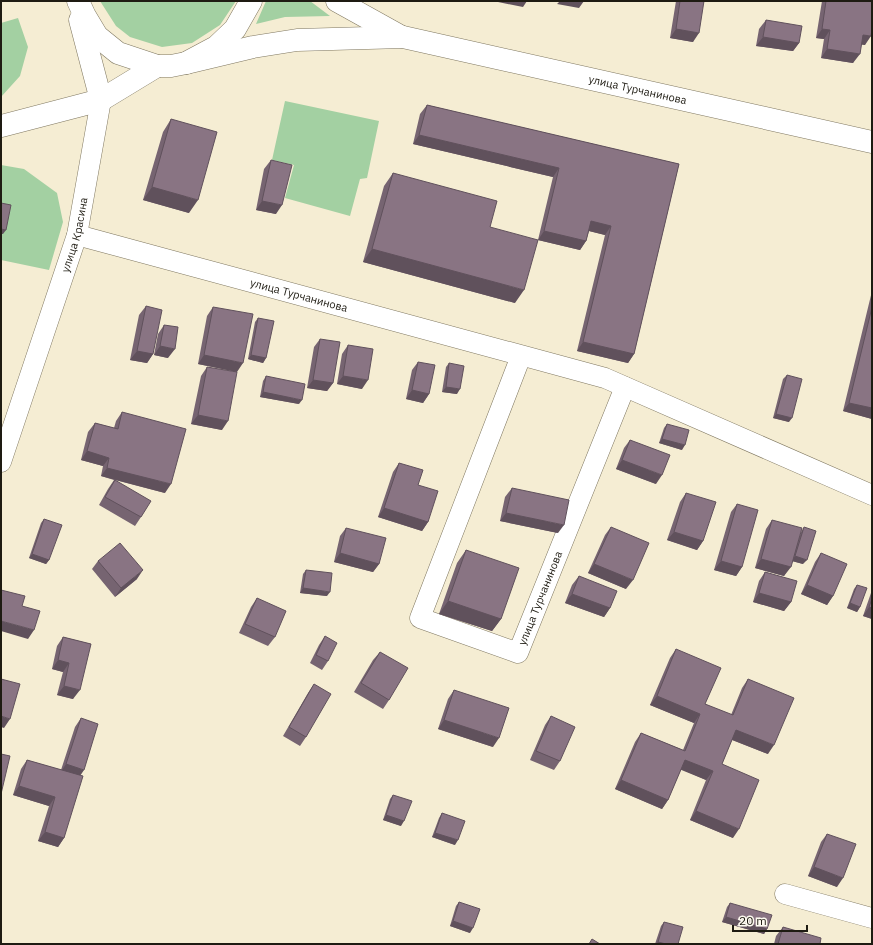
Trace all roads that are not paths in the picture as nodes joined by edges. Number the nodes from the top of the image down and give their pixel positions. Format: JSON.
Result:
{"nodes":[{"id":1,"x":77,"y":1,"type":"edge"},
{"id":2,"x":251,"y":1,"type":"edge"},
{"id":3,"x":337,"y":1,"type":"edge"},
{"id":4,"x":403,"y":37,"type":"junction"},
{"id":5,"x":186,"y":63,"type":"junction"},
{"id":6,"x":157,"y":66,"type":"junction"},
{"id":7,"x":101,"y":100,"type":"junction"},
{"id":8,"x":1,"y":126,"type":"edge"},
{"id":9,"x":872,"y":142,"type":"edge"},
{"id":10,"x":77,"y":235,"type":"junction"},
{"id":11,"x":521,"y":356,"type":"junction"},
{"id":12,"x":626,"y":387,"type":"junction"},
{"id":13,"x":1,"y":462,"type":"edge"},
{"id":14,"x":872,"y":495,"type":"edge"},
{"id":15,"x":785,"y":894,"type":"dead end"},
{"id":16,"x":872,"y":918,"type":"edge"}],
"edges":[{"from":1,"to":6,"type":"street"},
{"from":1,"to":7,"type":"street","name":"улица Красина"},
{"from":2,"to":5,"type":"street"},
{"from":3,"to":4,"type":"street","name":"улица Турчанинова"},
{"from":4,"to":5,"type":"street","name":"улица Турчанинова"},
{"from":4,"to":9,"type":"street","name":"улица Турчанинова"},
{"from":5,"to":6,"type":"street"},
{"from":6,"to":7,"type":"street"},
{"from":7,"to":8,"type":"street"},
{"from":7,"to":10,"type":"street","name":"улица Красина"},
{"from":10,"to":11,"type":"street","name":"улица Турчанинова"},
{"from":10,"to":13,"type":"street","name":"улица Красина"},
{"from":11,"to":12,"type":"street","name":"улица Турчанинова"},
{"from":11,"to":12,"type":"street","name":"улица Турчанинова"},
{"from":12,"to":14,"type":"street","name":"улица Турчанинова"},
{"from":15,"to":16,"type":"street"}]}
